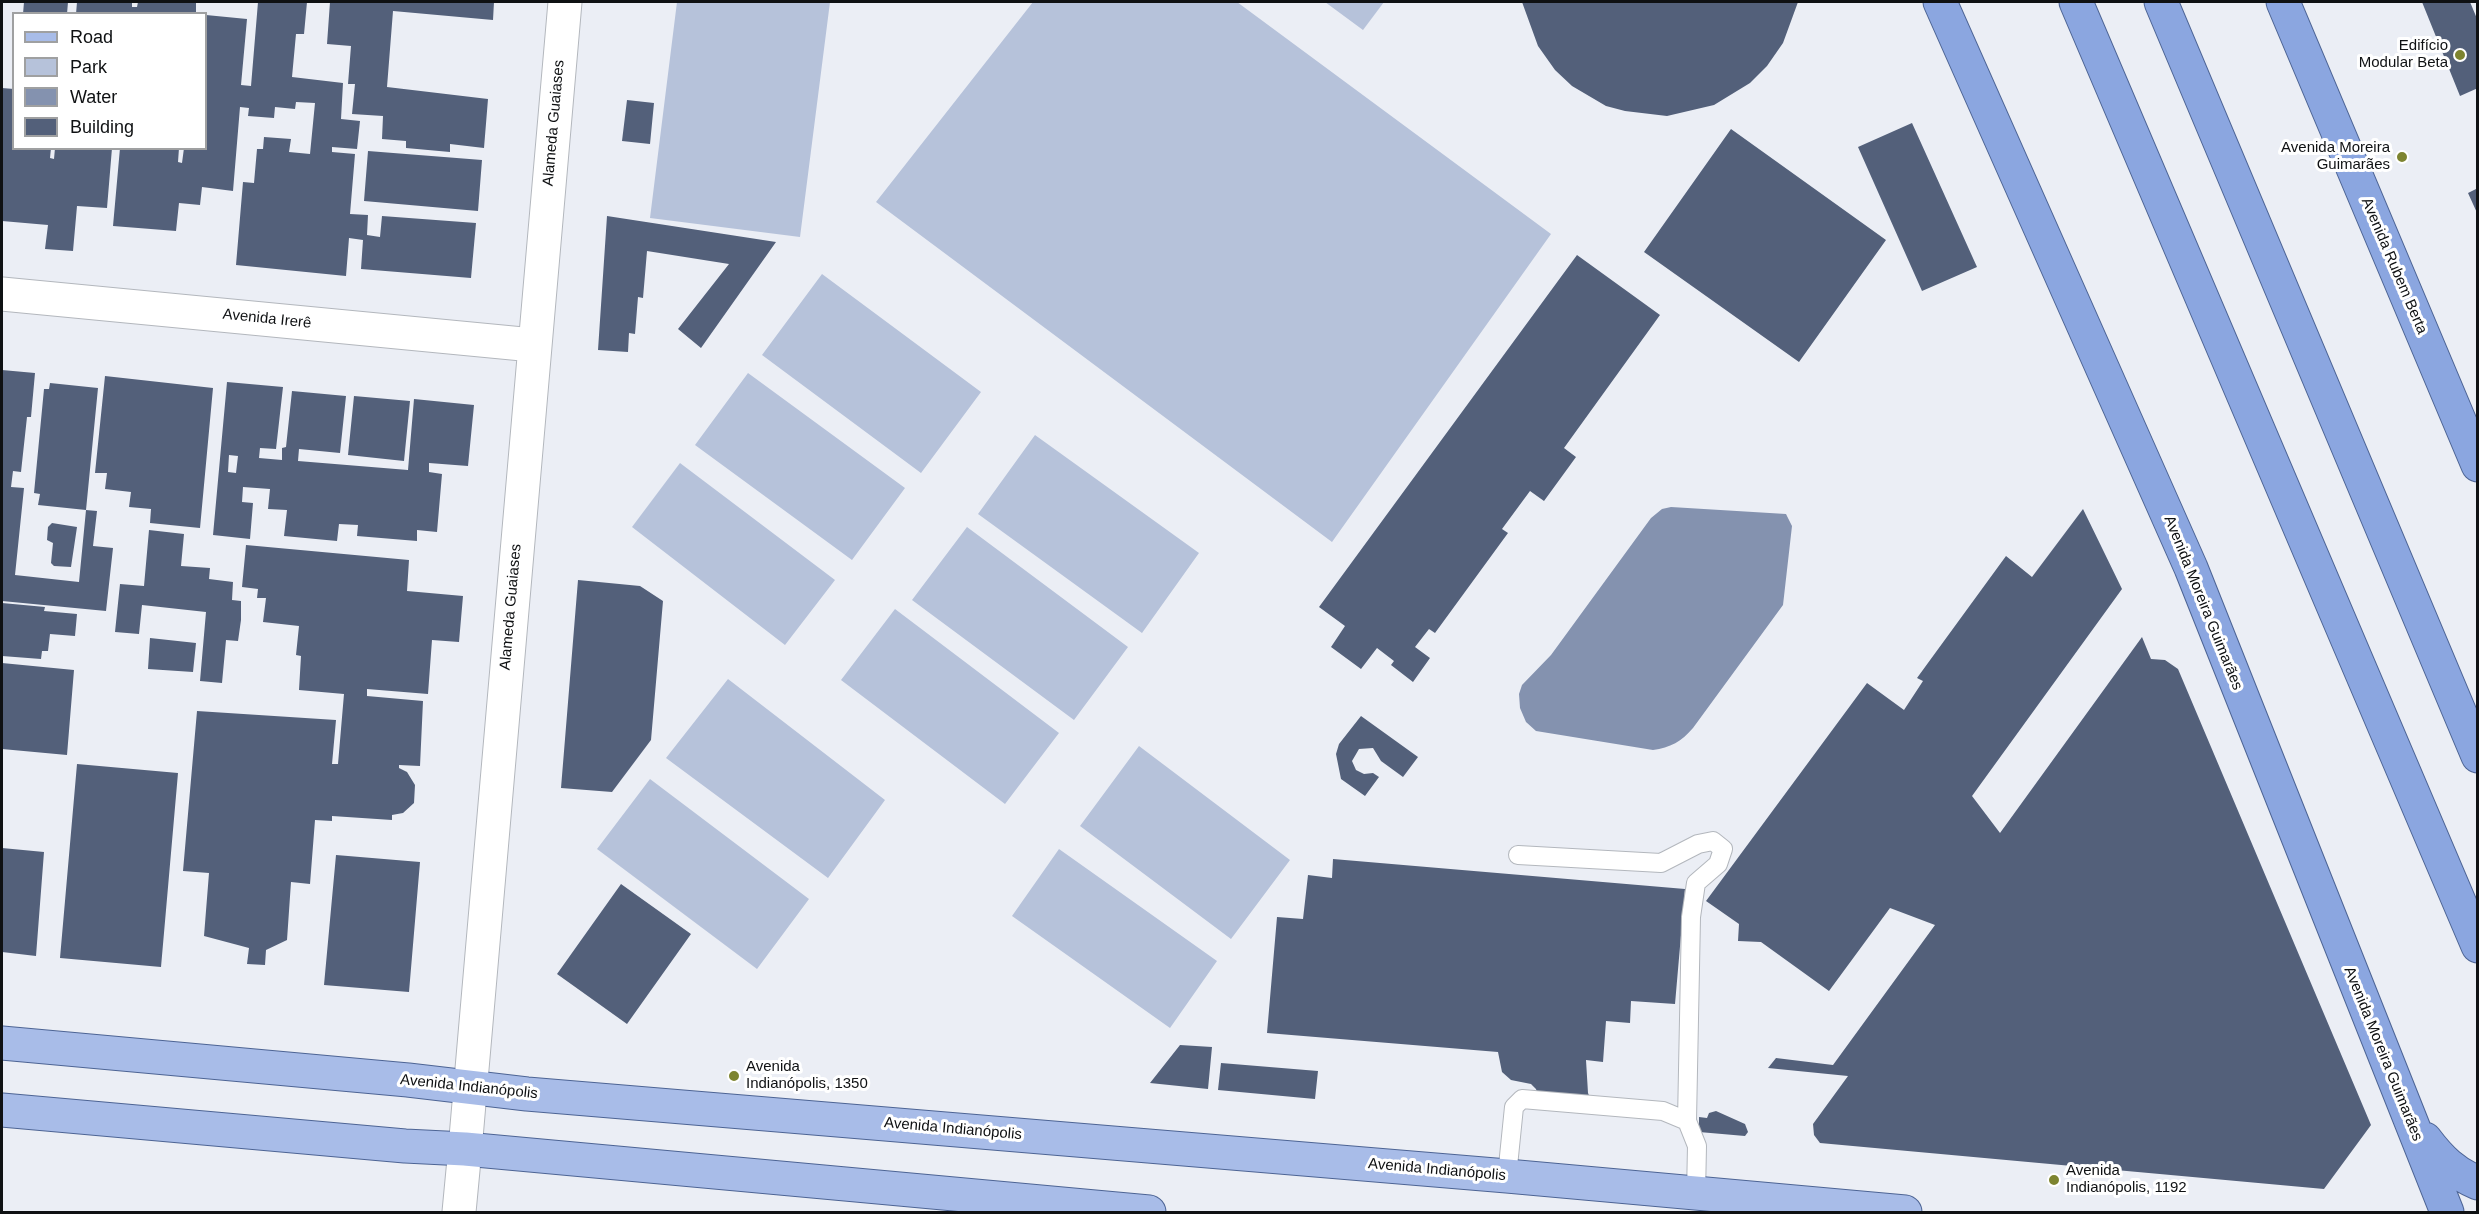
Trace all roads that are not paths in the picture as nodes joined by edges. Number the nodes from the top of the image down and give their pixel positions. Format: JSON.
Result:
{"nodes":[{"id":1,"x":565,"y":2,"type":"edge"},
{"id":2,"x":1940,"y":2,"type":"edge"},
{"id":3,"x":2076,"y":2,"type":"edge"},
{"id":4,"x":2161,"y":2,"type":"edge"},
{"id":5,"x":2283,"y":2,"type":"edge"},
{"id":6,"x":2,"y":294,"type":"edge"},
{"id":7,"x":533,"y":345,"type":"junction"},
{"id":8,"x":2478,"y":465,"type":"edge"},
{"id":9,"x":2478,"y":756,"type":"edge"},
{"id":10,"x":1518,"y":855,"type":"dead end"},
{"id":11,"x":2478,"y":946,"type":"edge"},
{"id":12,"x":2,"y":1043,"type":"edge"},
{"id":13,"x":470,"y":1089,"type":"junction"},
{"id":14,"x":2405,"y":1108,"type":"junction"},
{"id":15,"x":2,"y":1110,"type":"edge"},
{"id":16,"x":1687,"y":1121,"type":"junction"},
{"id":17,"x":465,"y":1149,"type":"junction"},
{"id":18,"x":1507,"y":1176,"type":"junction"},
{"id":19,"x":2478,"y":1183,"type":"edge"},
{"id":20,"x":1696,"y":1194,"type":"junction"},
{"id":21,"x":459,"y":1212,"type":"edge"},
{"id":22,"x":1149,"y":1212,"type":"edge"},
{"id":23,"x":1905,"y":1212,"type":"edge"},
{"id":24,"x":2447,"y":1212,"type":"edge"}],
"edges":[{"from":1,"to":7,"type":"street","name":"Alameda Guaiases"},
{"from":2,"to":14,"type":"highway","name":"Avenida Moreira Guimarães"},
{"from":3,"to":11,"type":"highway"},
{"from":4,"to":9,"type":"highway"},
{"from":5,"to":8,"type":"highway","name":"Avenida Rubem Berta"},
{"from":6,"to":7,"type":"street","name":"Avenida Irerê"},
{"from":7,"to":13,"type":"street","name":"Alameda Guaiases"},
{"from":10,"to":16,"type":"lane"},
{"from":12,"to":13,"type":"main road","name":"Avenida Indianópolis"},
{"from":13,"to":17,"type":"street","name":"Alameda Guaiases"},
{"from":13,"to":18,"type":"main road","name":"Avenida Indianópolis"},
{"from":14,"to":19,"type":"highway"},
{"from":14,"to":24,"type":"highway","name":"Avenida Moreira Guimarães"},
{"from":15,"to":17,"type":"main road"},
{"from":16,"to":18,"type":"lane"},
{"from":16,"to":20,"type":"lane"},
{"from":17,"to":21,"type":"street","name":"Alameda Guaiases"},
{"from":17,"to":22,"type":"main road"},
{"from":18,"to":20,"type":"main road","name":"Avenida Indianópolis"},
{"from":20,"to":23,"type":"main road","name":"Avenida Indianópolis"}]}
